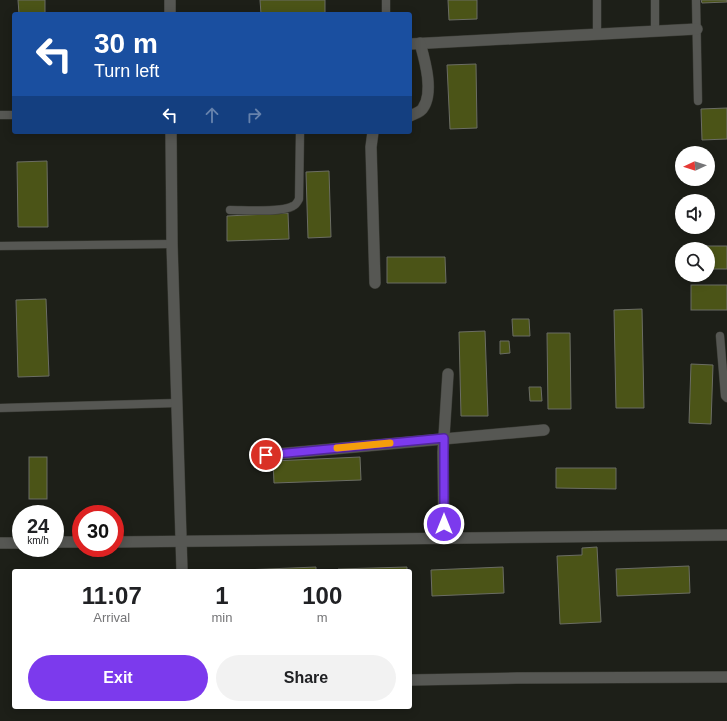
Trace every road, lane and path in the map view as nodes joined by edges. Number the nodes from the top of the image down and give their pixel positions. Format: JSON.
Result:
{"nodes":[{"id":1,"x":170,"y":0,"type":"edge"},
{"id":2,"x":386,"y":0,"type":"edge"},
{"id":3,"x":597,"y":0,"type":"edge"},
{"id":4,"x":655,"y":0,"type":"edge"},
{"id":5,"x":696,"y":0,"type":"edge"},
{"id":6,"x":170,"y":12,"type":"edge"},
{"id":7,"x":386,"y":12,"type":"edge"},
{"id":8,"x":697,"y":29,"type":"junction"},
{"id":9,"x":655,"y":31,"type":"junction"},
{"id":10,"x":597,"y":34,"type":"junction"},
{"id":11,"x":415,"y":44,"type":"edge"},
{"id":12,"x":698,"y":101,"type":"dead end"},
{"id":13,"x":0,"y":115,"type":"edge"},
{"id":14,"x":12,"y":115,"type":"edge"},
{"id":15,"x":412,"y":115,"type":"edge"},
{"id":16,"x":171,"y":134,"type":"edge"},
{"id":17,"x":300,"y":134,"type":"edge"},
{"id":18,"x":373,"y":134,"type":"edge"},
{"id":19,"x":230,"y":210,"type":"dead end"},
{"id":20,"x":172,"y":244,"type":"junction"},
{"id":21,"x":0,"y":246,"type":"edge"},
{"id":22,"x":375,"y":283,"type":"dead end"},
{"id":23,"x":720,"y":336,"type":"dead end"},
{"id":24,"x":448,"y":374,"type":"dead end"},
{"id":25,"x":727,"y":398,"type":"edge"},
{"id":26,"x":177,"y":403,"type":"junction"},
{"id":27,"x":0,"y":408,"type":"edge"},
{"id":28,"x":544,"y":430,"type":"dead end"},
{"id":29,"x":444,"y":438,"type":"junction"},
{"id":30,"x":266,"y":455,"type":"dead end"},
{"id":31,"x":727,"y":535,"type":"edge"},
{"id":32,"x":444,"y":538,"type":"junction"},
{"id":33,"x":181,"y":541,"type":"junction"},
{"id":34,"x":124,"y":542,"type":"edge"},
{"id":35,"x":0,"y":543,"type":"edge"},
{"id":36,"x":12,"y":543,"type":"edge"},
{"id":37,"x":182,"y":569,"type":"edge"},
{"id":38,"x":727,"y":677,"type":"edge"},
{"id":39,"x":412,"y":680,"type":"edge"}],
"edges":[{"from":1,"to":6,"type":"street"},
{"from":2,"to":7,"type":"lane"},
{"from":3,"to":10,"type":"lane"},
{"from":4,"to":9,"type":"lane"},
{"from":5,"to":8,"type":"lane"},
{"from":8,"to":9,"type":"street"},
{"from":8,"to":12,"type":"lane"},
{"from":9,"to":10,"type":"street"},
{"from":10,"to":11,"type":"street"},
{"from":11,"to":15,"type":"street"},
{"from":13,"to":14,"type":"lane"},
{"from":16,"to":20,"type":"street"},
{"from":17,"to":19,"type":"lane"},
{"from":18,"to":22,"type":"street"},
{"from":20,"to":21,"type":"lane"},
{"from":20,"to":26,"type":"street"},
{"from":23,"to":25,"type":"lane"},
{"from":24,"to":29,"type":"street"},
{"from":26,"to":27,"type":"lane"},
{"from":26,"to":33,"type":"street"},
{"from":28,"to":29,"type":"street"},
{"from":29,"to":30,"type":"street"},
{"from":29,"to":32,"type":"street"},
{"from":31,"to":32,"type":"street"},
{"from":32,"to":33,"type":"street"},
{"from":33,"to":34,"type":"street"},
{"from":33,"to":37,"type":"street"},
{"from":35,"to":36,"type":"street"},
{"from":38,"to":39,"type":"street"}]}
